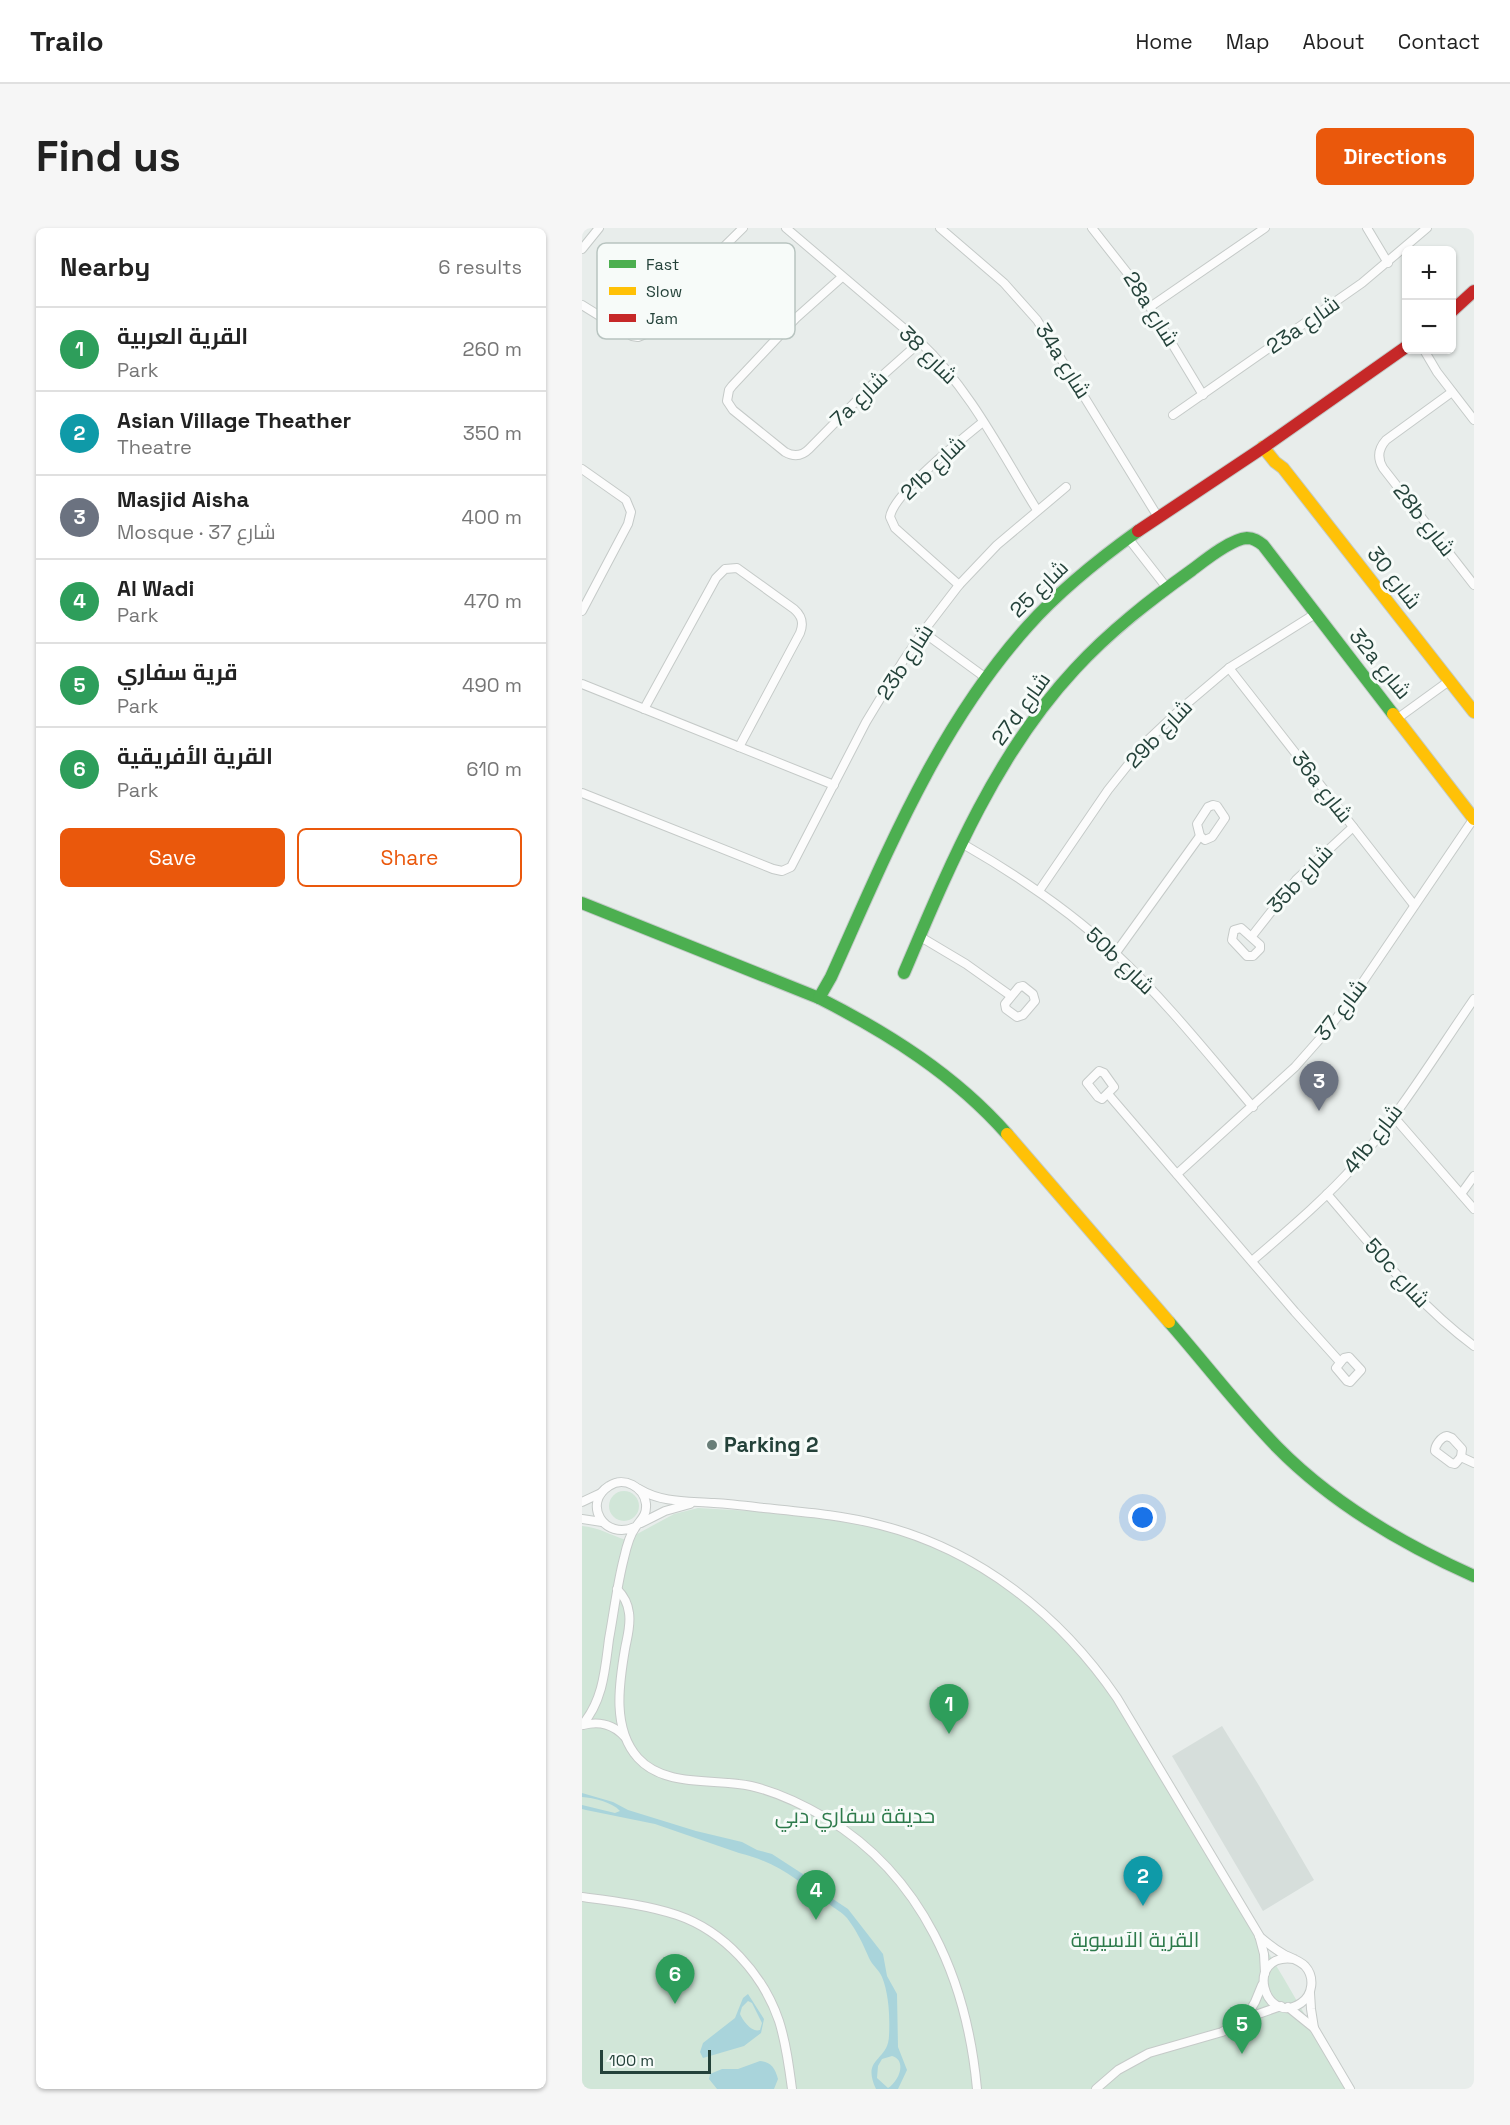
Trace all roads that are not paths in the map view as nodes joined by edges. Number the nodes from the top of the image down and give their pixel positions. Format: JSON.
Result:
{"nodes":[{"id":1,"x":599,"y":228,"type":"edge"},
{"id":2,"x":743,"y":228,"type":"edge"},
{"id":3,"x":786,"y":228,"type":"edge"},
{"id":4,"x":940,"y":228,"type":"edge"},
{"id":5,"x":1092,"y":228,"type":"edge"},
{"id":6,"x":1265,"y":228,"type":"edge"},
{"id":7,"x":1367,"y":228,"type":"edge"},
{"id":8,"x":1427,"y":228,"type":"edge"},
{"id":9,"x":1256,"y":231,"type":"edge"},
{"id":10,"x":727,"y":243,"type":"edge"},
{"id":11,"x":582,"y":249,"type":"edge"},
{"id":12,"x":1388,"y":262,"type":"junction"},
{"id":13,"x":842,"y":277,"type":"junction"},
{"id":14,"x":1474,"y":291,"type":"edge"},
{"id":15,"x":582,"y":305,"type":"edge"},
{"id":16,"x":1150,"y":307,"type":"junction"},
{"id":17,"x":1456,"y":307,"type":"edge"},
{"id":18,"x":597,"y":314,"type":"edge"},
{"id":19,"x":795,"y":321,"type":"edge"},
{"id":20,"x":775,"y":339,"type":"edge"},
{"id":21,"x":920,"y":342,"type":"junction"},
{"id":22,"x":1402,"y":351,"type":"edge"},
{"id":23,"x":1421,"y":354,"type":"edge"},
{"id":24,"x":1426,"y":354,"type":"edge"},
{"id":25,"x":1437,"y":372,"type":"junction"},
{"id":26,"x":1452,"y":392,"type":"junction"},
{"id":27,"x":1203,"y":395,"type":"junction"},
{"id":28,"x":1173,"y":415,"type":"dead end"},
{"id":29,"x":1474,"y":420,"type":"edge"},
{"id":30,"x":983,"y":422,"type":"junction"},
{"id":31,"x":1266,"y":446,"type":"junction"},
{"id":32,"x":582,"y":469,"type":"edge"},
{"id":33,"x":1066,"y":487,"type":"dead end"},
{"id":34,"x":1037,"y":510,"type":"junction"},
{"id":35,"x":1158,"y":517,"type":"junction"},
{"id":36,"x":1128,"y":538,"type":"junction"},
{"id":37,"x":1251,"y":538,"type":"joint"},
{"id":38,"x":959,"y":585,"type":"junction"},
{"id":39,"x":1474,"y":585,"type":"edge"},
{"id":40,"x":1167,"y":588,"type":"junction"},
{"id":41,"x":582,"y":611,"type":"edge"},
{"id":42,"x":1315,"y":614,"type":"junction"},
{"id":43,"x":923,"y":632,"type":"junction"},
{"id":44,"x":1229,"y":668,"type":"junction"},
{"id":45,"x":986,"y":678,"type":"junction"},
{"id":46,"x":1449,"y":681,"type":"junction"},
{"id":47,"x":582,"y":684,"type":"edge"},
{"id":48,"x":644,"y":710,"type":"junction"},
{"id":49,"x":1474,"y":712,"type":"edge"},
{"id":50,"x":1398,"y":718,"type":"junction"},
{"id":51,"x":739,"y":747,"type":"junction"},
{"id":52,"x":834,"y":785,"type":"junction"},
{"id":53,"x":582,"y":793,"type":"edge"},
{"id":54,"x":1474,"y":818,"type":"edge"},
{"id":55,"x":1353,"y":826,"type":"junction"},
{"id":56,"x":1200,"y":836,"type":"dead end"},
{"id":57,"x":963,"y":844,"type":"junction"},
{"id":58,"x":1039,"y":891,"type":"junction"},
{"id":59,"x":582,"y":903,"type":"edge"},
{"id":60,"x":1414,"y":905,"type":"junction"},
{"id":61,"x":919,"y":936,"type":"junction"},
{"id":62,"x":1252,"y":936,"type":"dead end"},
{"id":63,"x":1115,"y":954,"type":"junction"},
{"id":64,"x":904,"y":973,"type":"dead end"},
{"id":65,"x":1011,"y":996,"type":"dead end"},
{"id":66,"x":1474,"y":999,"type":"edge"},
{"id":67,"x":821,"y":1000,"type":"junction"},
{"id":68,"x":1108,"y":1094,"type":"dead end"},
{"id":69,"x":1253,"y":1107,"type":"junction"},
{"id":70,"x":1393,"y":1116,"type":"junction"},
{"id":71,"x":1177,"y":1174,"type":"junction"},
{"id":72,"x":1474,"y":1176,"type":"edge"},
{"id":73,"x":1327,"y":1194,"type":"junction"},
{"id":74,"x":1461,"y":1194,"type":"junction"},
{"id":75,"x":1474,"y":1209,"type":"edge"},
{"id":76,"x":1252,"y":1261,"type":"junction"},
{"id":77,"x":1474,"y":1346,"type":"edge"},
{"id":78,"x":1340,"y":1362,"type":"dead end"},
{"id":79,"x":1461,"y":1457,"type":"dead end"},
{"id":80,"x":1474,"y":1463,"type":"edge"},
{"id":81,"x":639,"y":1489,"type":"junction"},
{"id":82,"x":601,"y":1493,"type":"junction"},
{"id":83,"x":582,"y":1502,"type":"edge"},
{"id":84,"x":698,"y":1502,"type":"junction"},
{"id":85,"x":582,"y":1519,"type":"edge"},
{"id":86,"x":602,"y":1522,"type":"junction"},
{"id":87,"x":638,"y":1525,"type":"junction"},
{"id":88,"x":1474,"y":1576,"type":"edge"},
{"id":89,"x":617,"y":1589,"type":"junction"},
{"id":90,"x":582,"y":1725,"type":"edge"},
{"id":91,"x":627,"y":1739,"type":"junction"},
{"id":92,"x":582,"y":1897,"type":"edge"},
{"id":93,"x":1259,"y":1935,"type":"junction"},
{"id":94,"x":1294,"y":1959,"type":"junction"},
{"id":95,"x":1265,"y":1973,"type":"junction"},
{"id":96,"x":1263,"y":1983,"type":"junction"},
{"id":97,"x":1311,"y":1989,"type":"junction"},
{"id":98,"x":1284,"y":2007,"type":"junction"},
{"id":99,"x":1244,"y":2019,"type":"junction"},
{"id":100,"x":1314,"y":2028,"type":"junction"},
{"id":101,"x":792,"y":2089,"type":"edge"},
{"id":102,"x":977,"y":2089,"type":"edge"},
{"id":103,"x":1096,"y":2089,"type":"edge"},
{"id":104,"x":1350,"y":2089,"type":"edge"}],
"edges":[{"from":1,"to":11,"type":"street"},
{"from":2,"to":10,"type":"street"},
{"from":3,"to":13,"type":"street","name":"شارع 38"},
{"from":4,"to":35,"type":"street","name":"34a شارع"},
{"from":5,"to":16,"type":"street","name":"28a شارع"},
{"from":6,"to":9,"type":"street"},
{"from":7,"to":12,"type":"street"},
{"from":8,"to":12,"type":"street","name":"23a شارع"},
{"from":9,"to":16,"type":"street"},
{"from":12,"to":27,"type":"street","name":"23a شارع"},
{"from":13,"to":19,"type":"street","name":"7a شارع"},
{"from":13,"to":21,"type":"street","name":"شارع 38"},
{"from":14,"to":17,"type":"street"},
{"from":15,"to":18,"type":"street"},
{"from":16,"to":27,"type":"street","name":"28a شارع"},
{"from":20,"to":21,"type":"street","name":"7a شارع"},
{"from":21,"to":30,"type":"street","name":"شارع 38"},
{"from":22,"to":31,"type":"street","name":"شارع 25"},
{"from":23,"to":25,"type":"street"},
{"from":24,"to":25,"type":"street"},
{"from":25,"to":26,"type":"street"},
{"from":26,"to":29,"type":"street"},
{"from":26,"to":39,"type":"street","name":"28b شارع"},
{"from":27,"to":28,"type":"street","name":"23a شارع"},
{"from":30,"to":34,"type":"street","name":"شارع 38"},
{"from":30,"to":38,"type":"street","name":"21b شارع"},
{"from":31,"to":35,"type":"street","name":"شارع 25"},
{"from":31,"to":46,"type":"street","name":"شارع 30"},
{"from":32,"to":41,"type":"street"},
{"from":33,"to":34,"type":"street","name":"23b شارع"},
{"from":34,"to":38,"type":"street","name":"23b شارع"},
{"from":35,"to":36,"type":"street","name":"شارع 25"},
{"from":36,"to":40,"type":"street"},
{"from":36,"to":45,"type":"street","name":"شارع 25"},
{"from":37,"to":40,"type":"street","name":"27d شارع"},
{"from":37,"to":42,"type":"street","name":"32a شارع"},
{"from":38,"to":43,"type":"street","name":"23b شارع"},
{"from":40,"to":57,"type":"street","name":"27d شارع"},
{"from":42,"to":44,"type":"street","name":"29b شارع"},
{"from":42,"to":50,"type":"street","name":"32a شارع"},
{"from":43,"to":45,"type":"street"},
{"from":43,"to":52,"type":"street","name":"23b شارع"},
{"from":44,"to":55,"type":"street","name":"36a شارع"},
{"from":44,"to":58,"type":"street","name":"29b شارع"},
{"from":45,"to":67,"type":"street","name":"شارع 25"},
{"from":46,"to":49,"type":"street","name":"شارع 30"},
{"from":46,"to":50,"type":"street"},
{"from":47,"to":48,"type":"street"},
{"from":48,"to":51,"type":"street"},
{"from":48,"to":51,"type":"street"},
{"from":50,"to":54,"type":"street","name":"32a شارع"},
{"from":51,"to":52,"type":"street"},
{"from":52,"to":53,"type":"street","name":"23b شارع"},
{"from":54,"to":60,"type":"street","name":"شارع 37"},
{"from":55,"to":60,"type":"street","name":"36a شارع"},
{"from":55,"to":62,"type":"street","name":"35b شارع"},
{"from":56,"to":63,"type":"street"},
{"from":57,"to":58,"type":"street","name":"50b شارع"},
{"from":57,"to":61,"type":"street","name":"27d شارع"},
{"from":58,"to":63,"type":"street","name":"50b شارع"},
{"from":59,"to":67,"type":"street"},
{"from":60,"to":69,"type":"street","name":"شارع 37"},
{"from":61,"to":64,"type":"street","name":"27d شارع"},
{"from":61,"to":65,"type":"street"},
{"from":63,"to":69,"type":"street","name":"50b شارع"},
{"from":66,"to":70,"type":"street","name":"41b شارع"},
{"from":67,"to":88,"type":"street"},
{"from":68,"to":71,"type":"street"},
{"from":69,"to":71,"type":"street","name":"شارع 37"},
{"from":70,"to":73,"type":"street","name":"41b شارع"},
{"from":70,"to":74,"type":"street"},
{"from":71,"to":76,"type":"street"},
{"from":72,"to":74,"type":"street"},
{"from":73,"to":76,"type":"street","name":"41b شارع"},
{"from":73,"to":77,"type":"street","name":"50c شارع"},
{"from":74,"to":75,"type":"street"},
{"from":76,"to":78,"type":"street"},
{"from":79,"to":80,"type":"street"},
{"from":81,"to":82,"type":"street"},
{"from":81,"to":84,"type":"street"},
{"from":81,"to":87,"type":"street"},
{"from":82,"to":83,"type":"street"},
{"from":82,"to":86,"type":"street"},
{"from":84,"to":87,"type":"street"},
{"from":84,"to":93,"type":"street"},
{"from":85,"to":86,"type":"street"},
{"from":86,"to":87,"type":"street"},
{"from":87,"to":89,"type":"street"},
{"from":89,"to":90,"type":"street"},
{"from":89,"to":91,"type":"street"},
{"from":90,"to":91,"type":"street"},
{"from":91,"to":102,"type":"street"},
{"from":92,"to":101,"type":"street"},
{"from":93,"to":94,"type":"street"},
{"from":93,"to":95,"type":"street"},
{"from":94,"to":95,"type":"street"},
{"from":94,"to":97,"type":"street"},
{"from":95,"to":96,"type":"street"},
{"from":96,"to":98,"type":"street"},
{"from":96,"to":99,"type":"street"},
{"from":97,"to":98,"type":"street"},
{"from":97,"to":100,"type":"street"},
{"from":98,"to":99,"type":"street"},
{"from":98,"to":100,"type":"street"},
{"from":99,"to":103,"type":"street"},
{"from":100,"to":104,"type":"street"}]}
